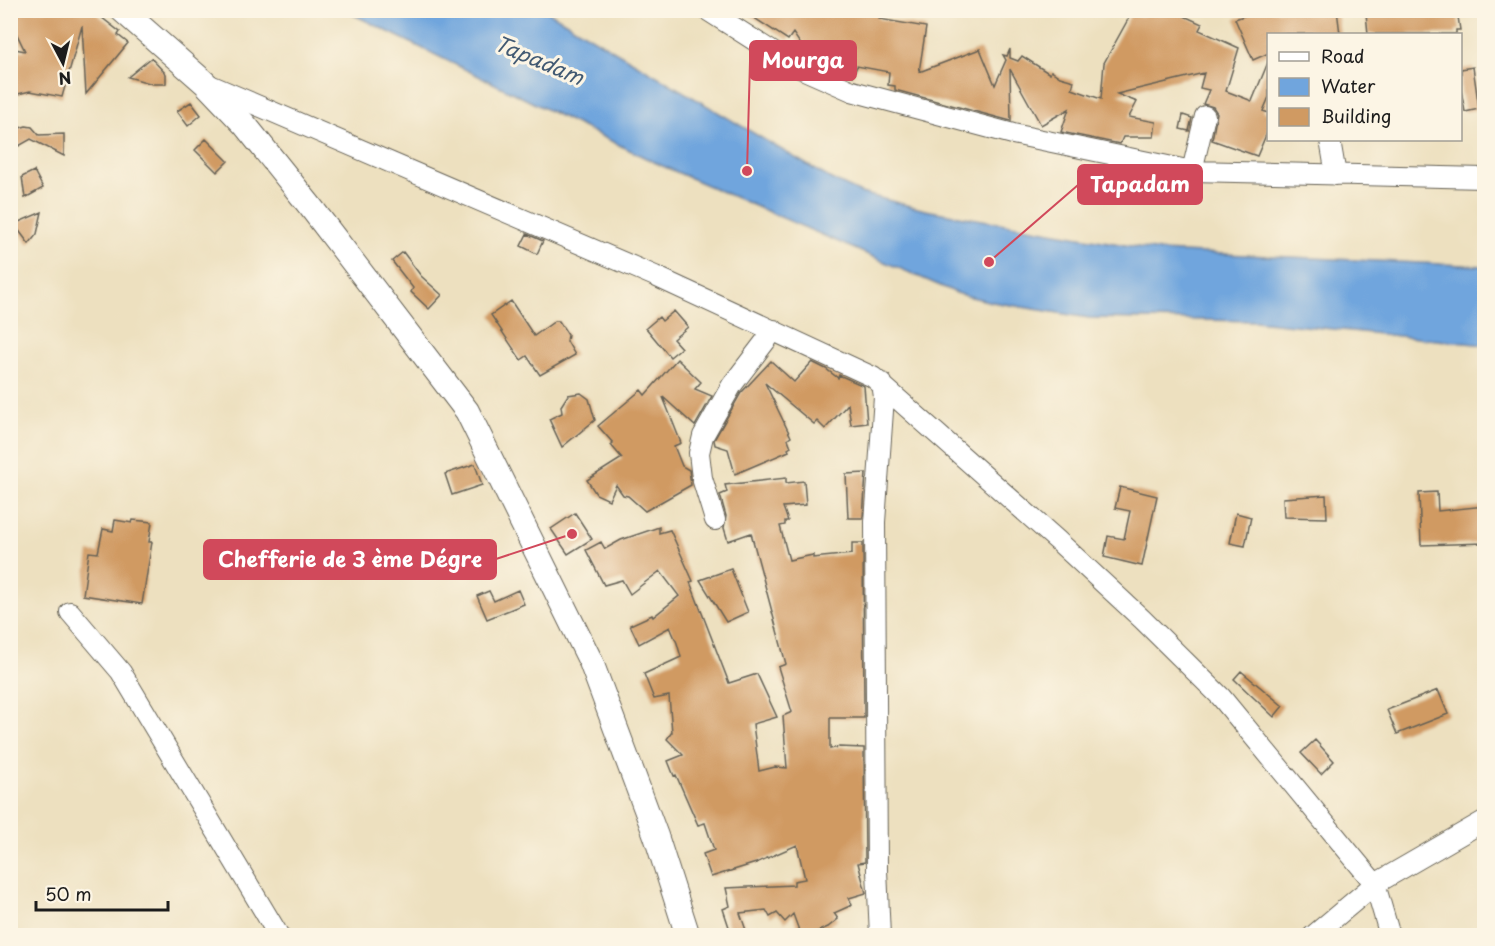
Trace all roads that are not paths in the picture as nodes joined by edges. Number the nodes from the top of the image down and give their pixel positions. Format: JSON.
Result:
{"nodes":[{"id":1,"x":123,"y":10,"type":"edge"},
{"id":2,"x":706,"y":10,"type":"edge"},
{"id":3,"x":205,"y":83,"type":"junction"},
{"id":4,"x":1205,"y":116,"type":"dead end"},
{"id":5,"x":1330,"y":141,"type":"edge"},
{"id":6,"x":1192,"y":171,"type":"junction"},
{"id":7,"x":1336,"y":175,"type":"junction"},
{"id":8,"x":1485,"y":178,"type":"edge"},
{"id":9,"x":774,"y":330,"type":"junction"},
{"id":10,"x":882,"y":383,"type":"junction"},
{"id":11,"x":715,"y":520,"type":"dead end"},
{"id":12,"x":70,"y":612,"type":"dead end"},
{"id":13,"x":1485,"y":821,"type":"edge"},
{"id":14,"x":1375,"y":884,"type":"junction"},
{"id":15,"x":279,"y":936,"type":"edge"},
{"id":16,"x":688,"y":936,"type":"edge"},
{"id":17,"x":880,"y":936,"type":"edge"},
{"id":18,"x":1313,"y":936,"type":"edge"},
{"id":19,"x":1390,"y":936,"type":"edge"}],
"edges":[{"from":1,"to":3,"type":"main road"},
{"from":2,"to":6,"type":"street"},
{"from":3,"to":9,"type":"street"},
{"from":3,"to":16,"type":"main road"},
{"from":4,"to":6,"type":"street"},
{"from":5,"to":7,"type":"street"},
{"from":6,"to":7,"type":"street"},
{"from":7,"to":8,"type":"street"},
{"from":9,"to":10,"type":"street"},
{"from":9,"to":11,"type":"street"},
{"from":10,"to":14,"type":"street"},
{"from":10,"to":17,"type":"street"},
{"from":12,"to":15,"type":"street"},
{"from":13,"to":14,"type":"street"},
{"from":14,"to":18,"type":"street"},
{"from":14,"to":19,"type":"street"}]}
